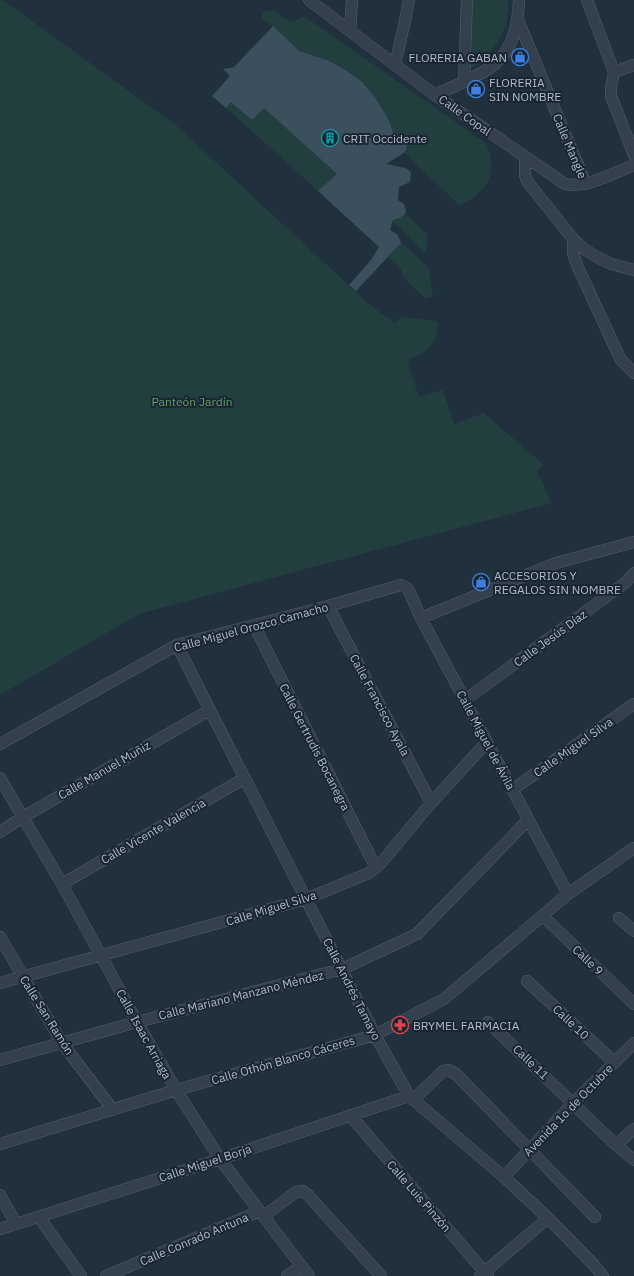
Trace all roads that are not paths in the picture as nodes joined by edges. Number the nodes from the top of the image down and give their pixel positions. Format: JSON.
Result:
{"nodes":[{"id":1,"x":309,"y":0,"type":"edge"},
{"id":2,"x":352,"y":0,"type":"edge"},
{"id":3,"x":409,"y":0,"type":"edge"},
{"id":4,"x":467,"y":0,"type":"edge"},
{"id":5,"x":519,"y":0,"type":"edge"},
{"id":6,"x":587,"y":0,"type":"edge"},
{"id":7,"x":518,"y":20,"type":"junction"},
{"id":8,"x":350,"y":32,"type":"junction"},
{"id":9,"x":395,"y":65,"type":"junction"},
{"id":10,"x":634,"y":65,"type":"edge"},
{"id":11,"x":614,"y":72,"type":"junction"},
{"id":12,"x":464,"y":82,"type":"junction"},
{"id":13,"x":435,"y":95,"type":"junction"},
{"id":14,"x":634,"y":155,"type":"edge"},
{"id":15,"x":525,"y":157,"type":"junction"},
{"id":16,"x":634,"y":165,"type":"edge"},
{"id":17,"x":586,"y":184,"type":"junction"},
{"id":18,"x":573,"y":239,"type":"junction"},
{"id":19,"x":634,"y":270,"type":"edge"},
{"id":20,"x":634,"y":373,"type":"edge"},
{"id":21,"x":634,"y":542,"type":"edge"},
{"id":22,"x":634,"y":572,"type":"edge"},
{"id":23,"x":404,"y":586,"type":"joint"},
{"id":24,"x":328,"y":606,"type":"junction"},
{"id":25,"x":421,"y":618,"type":"junction"},
{"id":26,"x":254,"y":625,"type":"junction"},
{"id":27,"x":177,"y":645,"type":"junction"},
{"id":28,"x":465,"y":700,"type":"junction"},
{"id":29,"x":634,"y":704,"type":"edge"},
{"id":30,"x":210,"y":710,"type":"junction"},
{"id":31,"x":487,"y":742,"type":"junction"},
{"id":32,"x":0,"y":744,"type":"edge"},
{"id":33,"x":0,"y":778,"type":"edge"},
{"id":34,"x":245,"y":778,"type":"junction"},
{"id":35,"x":512,"y":790,"type":"junction"},
{"id":36,"x":432,"y":803,"type":"junction"},
{"id":37,"x":23,"y":817,"type":"junction"},
{"id":38,"x":528,"y":820,"type":"junction"},
{"id":39,"x":0,"y":832,"type":"edge"},
{"id":40,"x":634,"y":848,"type":"edge"},
{"id":41,"x":376,"y":868,"type":"junction"},
{"id":42,"x":62,"y":884,"type":"junction"},
{"id":43,"x":568,"y":894,"type":"junction"},
{"id":44,"x":306,"y":898,"type":"junction"},
{"id":45,"x":543,"y":916,"type":"junction"},
{"id":46,"x":620,"y":918,"type":"dead end"},
{"id":47,"x":634,"y":931,"type":"edge"},
{"id":48,"x":0,"y":937,"type":"edge"},
{"id":49,"x":101,"y":956,"type":"junction"},
{"id":50,"x":342,"y":969,"type":"junction"},
{"id":51,"x":23,"y":976,"type":"junction"},
{"id":52,"x":527,"y":981,"type":"dead end"},
{"id":53,"x":0,"y":982,"type":"edge"},
{"id":54,"x":634,"y":1004,"type":"edge"},
{"id":55,"x":137,"y":1022,"type":"junction"},
{"id":56,"x":488,"y":1022,"type":"dead end"},
{"id":57,"x":375,"y":1034,"type":"junction"},
{"id":58,"x":62,"y":1043,"type":"junction"},
{"id":59,"x":634,"y":1043,"type":"edge"},
{"id":60,"x":0,"y":1060,"type":"edge"},
{"id":61,"x":614,"y":1062,"type":"junction"},
{"id":62,"x":176,"y":1090,"type":"junction"},
{"id":63,"x":411,"y":1098,"type":"junction"},
{"id":64,"x":573,"y":1103,"type":"junction"},
{"id":65,"x":113,"y":1110,"type":"junction"},
{"id":66,"x":350,"y":1116,"type":"junction"},
{"id":67,"x":634,"y":1129,"type":"edge"},
{"id":68,"x":0,"y":1144,"type":"edge"},
{"id":69,"x":616,"y":1145,"type":"junction"},
{"id":70,"x":530,"y":1149,"type":"junction"},
{"id":71,"x":220,"y":1159,"type":"junction"},
{"id":72,"x":634,"y":1160,"type":"edge"},
{"id":73,"x":504,"y":1177,"type":"junction"},
{"id":74,"x":0,"y":1195,"type":"edge"},
{"id":75,"x":262,"y":1214,"type":"junction"},
{"id":76,"x":39,"y":1217,"type":"junction"},
{"id":77,"x":595,"y":1217,"type":"dead end"},
{"id":78,"x":548,"y":1218,"type":"junction"},
{"id":79,"x":16,"y":1224,"type":"junction"},
{"id":80,"x":0,"y":1229,"type":"edge"},
{"id":81,"x":302,"y":1266,"type":"junction"},
{"id":82,"x":484,"y":1275,"type":"edge"},
{"id":83,"x":81,"y":1276,"type":"edge"},
{"id":84,"x":106,"y":1276,"type":"edge"},
{"id":85,"x":287,"y":1276,"type":"edge"},
{"id":86,"x":309,"y":1276,"type":"edge"},
{"id":87,"x":381,"y":1276,"type":"edge"},
{"id":88,"x":603,"y":1276,"type":"edge"}],
"edges":[{"from":1,"to":8,"type":"street","name":"Calle Copal"},
{"from":2,"to":8,"type":"street"},
{"from":3,"to":9,"type":"street"},
{"from":4,"to":12,"type":"street"},
{"from":5,"to":7,"type":"street"},
{"from":6,"to":11,"type":"street"},
{"from":7,"to":12,"type":"street"},
{"from":7,"to":17,"type":"street","name":"Calle Mangle"},
{"from":8,"to":9,"type":"street","name":"Calle Copal"},
{"from":9,"to":13,"type":"street","name":"Calle Copal"},
{"from":10,"to":11,"type":"street"},
{"from":11,"to":14,"type":"street"},
{"from":12,"to":13,"type":"street"},
{"from":13,"to":15,"type":"street","name":"Calle Copal"},
{"from":15,"to":17,"type":"street","name":"Calle Copal"},
{"from":15,"to":18,"type":"street"},
{"from":16,"to":17,"type":"street","name":"Calle Copal"},
{"from":18,"to":19,"type":"street"},
{"from":18,"to":20,"type":"street"},
{"from":21,"to":25,"type":"street"},
{"from":22,"to":28,"type":"street","name":"Calle Jesús Díaz"},
{"from":23,"to":24,"type":"street","name":"Calle Miguel Orozco Camacho"},
{"from":23,"to":25,"type":"street","name":"Calle Miguel de Ávila"},
{"from":24,"to":26,"type":"street","name":"Calle Miguel Orozco Camacho"},
{"from":24,"to":36,"type":"street","name":"Calle Francisco Ayala"},
{"from":25,"to":28,"type":"street","name":"Calle Miguel de Ávila"},
{"from":26,"to":27,"type":"street","name":"Calle Miguel Orozco Camacho"},
{"from":26,"to":41,"type":"street","name":"Calle Gertrudis Bocanegra"},
{"from":27,"to":30,"type":"street","name":"Calle Andrés Tamayo"},
{"from":27,"to":32,"type":"street","name":"Calle Miguel Orozco Camacho"},
{"from":28,"to":31,"type":"street","name":"Calle Miguel de Ávila"},
{"from":29,"to":35,"type":"street","name":"Calle Miguel Silva"},
{"from":30,"to":34,"type":"street","name":"Calle Andrés Tamayo"},
{"from":30,"to":37,"type":"street","name":"Calle Manuel Muñiz"},
{"from":31,"to":35,"type":"street","name":"Calle Miguel de Ávila"},
{"from":31,"to":36,"type":"street","name":"Calle Miguel Silva"},
{"from":33,"to":37,"type":"street","name":"Calle Isaac Arriaga"},
{"from":34,"to":42,"type":"street","name":"Calle Vicente Valencia"},
{"from":34,"to":44,"type":"street","name":"Calle Andrés Tamayo"},
{"from":35,"to":38,"type":"street","name":"Calle Miguel de Ávila"},
{"from":36,"to":41,"type":"street","name":"Calle Miguel Silva"},
{"from":37,"to":39,"type":"street","name":"Calle Manuel Muñiz"},
{"from":37,"to":42,"type":"street","name":"Calle Isaac Arriaga"},
{"from":38,"to":43,"type":"street","name":"Calle Miguel de Ávila"},
{"from":38,"to":50,"type":"street","name":"Calle Mariano Manzano Méndez"},
{"from":40,"to":43,"type":"street","name":"Calle Othón Blanco Cáceres"},
{"from":41,"to":44,"type":"street","name":"Calle Miguel Silva"},
{"from":42,"to":49,"type":"street","name":"Calle Isaac Arriaga"},
{"from":43,"to":45,"type":"street","name":"Calle Othón Blanco Cáceres"},
{"from":44,"to":49,"type":"street","name":"Calle Miguel Silva"},
{"from":44,"to":50,"type":"street","name":"Calle Andrés Tamayo"},
{"from":45,"to":54,"type":"street","name":"Calle 9"},
{"from":45,"to":57,"type":"street","name":"Calle Othón Blanco Cáceres"},
{"from":46,"to":47,"type":"street"},
{"from":48,"to":51,"type":"street","name":"Calle San Ramón"},
{"from":49,"to":51,"type":"street","name":"Calle Miguel Silva"},
{"from":49,"to":55,"type":"street","name":"Calle Isaac Arriaga"},
{"from":50,"to":55,"type":"street","name":"Calle Mariano Manzano Méndez"},
{"from":50,"to":57,"type":"street","name":"Calle Andrés Tamayo"},
{"from":51,"to":53,"type":"street","name":"Calle Miguel Silva"},
{"from":51,"to":58,"type":"street","name":"Calle San Ramón"},
{"from":52,"to":61,"type":"street","name":"Calle 10"},
{"from":55,"to":58,"type":"street","name":"Calle Mariano Manzano Méndez"},
{"from":55,"to":62,"type":"street","name":"Calle Isaac Arriaga"},
{"from":56,"to":64,"type":"street","name":"Calle 11"},
{"from":57,"to":62,"type":"street","name":"Calle Othón Blanco Cáceres"},
{"from":57,"to":63,"type":"street","name":"Calle Andrés Tamayo"},
{"from":58,"to":60,"type":"street","name":"Calle Mariano Manzano Méndez"},
{"from":58,"to":65,"type":"street","name":"Calle San Ramón"},
{"from":59,"to":61,"type":"street","name":"Avenida 1o de Octubre"},
{"from":61,"to":64,"type":"street","name":"Avenida 1o de Octubre"},
{"from":62,"to":65,"type":"street","name":"Calle Othón Blanco Cáceres"},
{"from":62,"to":71,"type":"street","name":"Calle Isaac Arriaga"},
{"from":63,"to":66,"type":"street","name":"Calle Miguel Borja"},
{"from":63,"to":70,"type":"street"},
{"from":63,"to":73,"type":"street","name":"Calle Andrés Tamayo"},
{"from":64,"to":69,"type":"street","name":"Calle 11"},
{"from":64,"to":70,"type":"street","name":"Avenida 1o de Octubre"},
{"from":65,"to":68,"type":"street","name":"Calle Othón Blanco Cáceres"},
{"from":66,"to":71,"type":"street","name":"Calle Miguel Borja"},
{"from":66,"to":82,"type":"street","name":"Calle Luis Pinzón"},
{"from":67,"to":69,"type":"street"},
{"from":69,"to":72,"type":"street","name":"Calle 11"},
{"from":70,"to":73,"type":"street","name":"Avenida 1o de Octubre"},
{"from":70,"to":77,"type":"street"},
{"from":71,"to":75,"type":"street","name":"Calle Isaac Arriaga"},
{"from":71,"to":76,"type":"street","name":"Calle Miguel Borja"},
{"from":73,"to":78,"type":"street","name":"Calle Andrés Tamayo"},
{"from":74,"to":79,"type":"street"},
{"from":75,"to":81,"type":"street","name":"Calle Isaac Arriaga"},
{"from":75,"to":84,"type":"street","name":"Calle Conrado Antuna"},
{"from":75,"to":87,"type":"street","name":"Calle Conrado Antuna"},
{"from":76,"to":79,"type":"street","name":"Calle Miguel Borja"},
{"from":76,"to":83,"type":"street"},
{"from":78,"to":82,"type":"street"},
{"from":78,"to":88,"type":"street","name":"Calle Andrés Tamayo"},
{"from":79,"to":80,"type":"street","name":"Calle Miguel Borja"},
{"from":81,"to":85,"type":"street"},
{"from":81,"to":86,"type":"street","name":"Calle Isaac Arriaga"}]}
